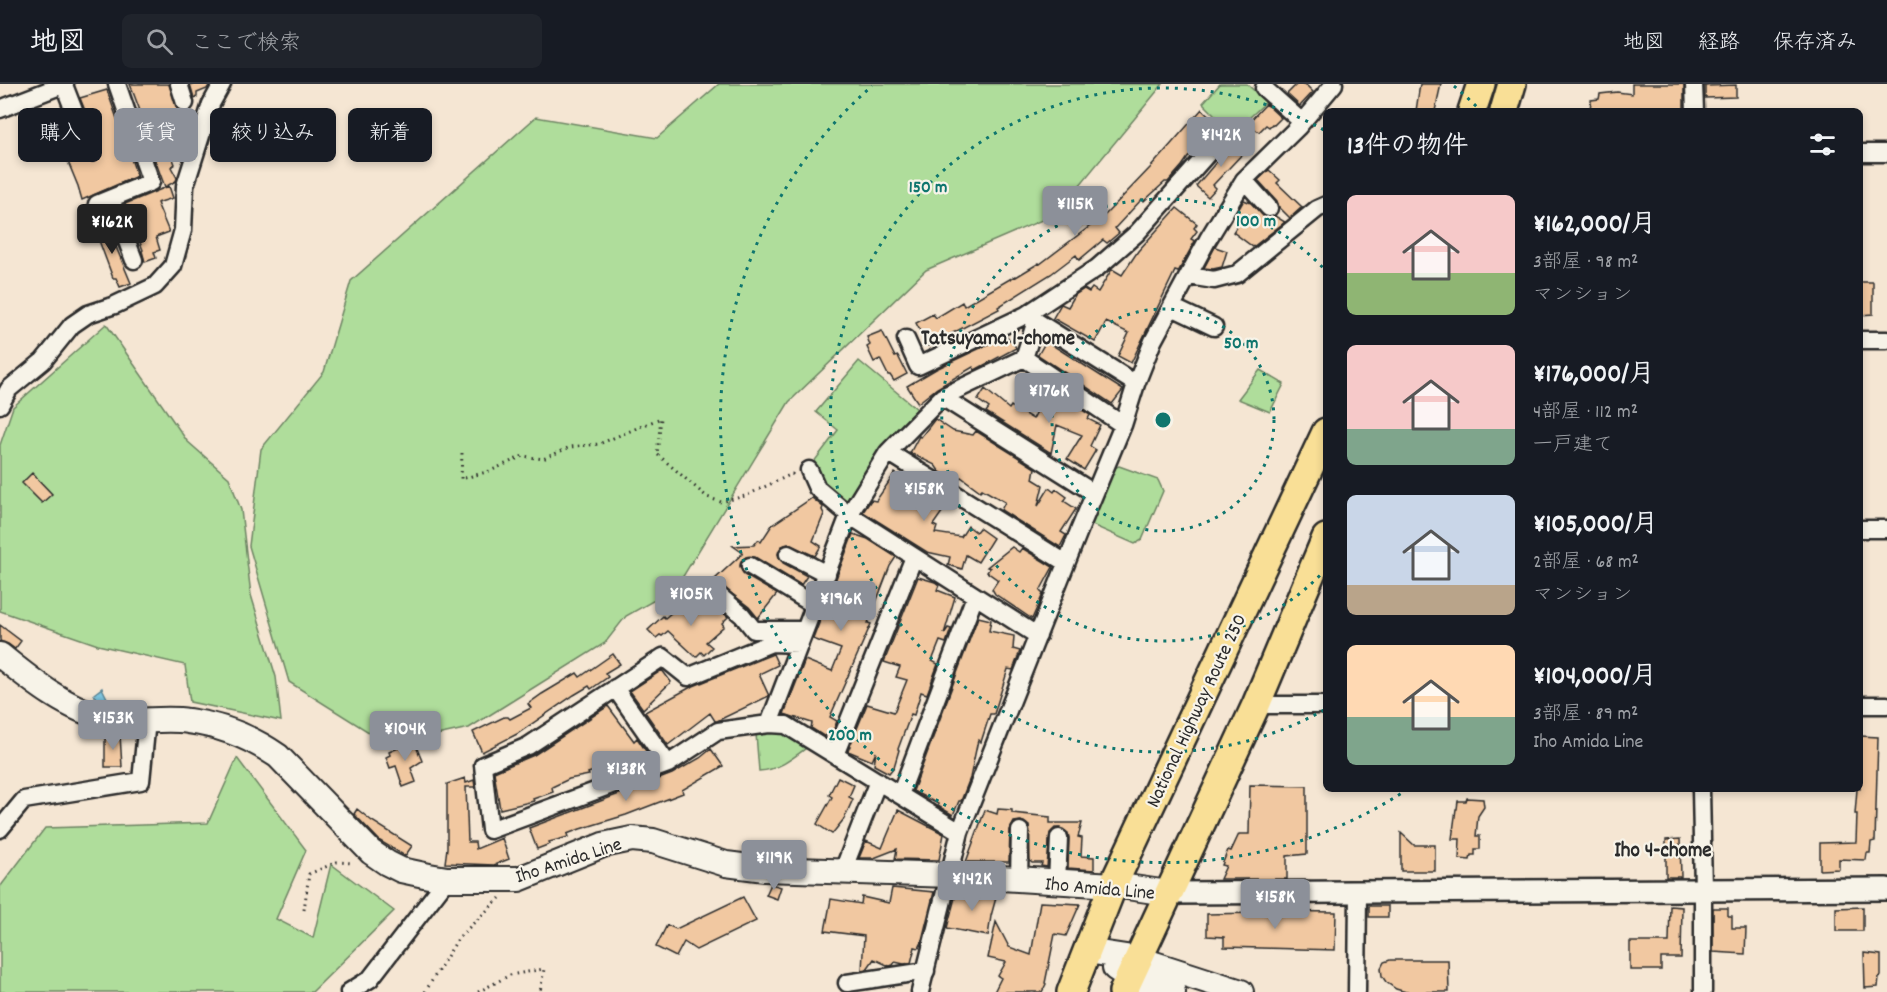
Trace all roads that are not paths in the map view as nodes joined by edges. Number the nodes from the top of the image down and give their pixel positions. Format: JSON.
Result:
{"nodes":[{"id":1,"x":64,"y":84,"type":"edge"},
{"id":2,"x":117,"y":84,"type":"edge"},
{"id":3,"x":179,"y":84,"type":"edge"},
{"id":4,"x":222,"y":84,"type":"edge"},
{"id":5,"x":1334,"y":84,"type":"edge"},
{"id":6,"x":1481,"y":84,"type":"edge"},
{"id":7,"x":1512,"y":84,"type":"edge"},
{"id":8,"x":1694,"y":84,"type":"edge"},
{"id":9,"x":1264,"y":88,"type":"dead end"},
{"id":10,"x":185,"y":103,"type":"dead end"},
{"id":11,"x":73,"y":108,"type":"edge"},
{"id":12,"x":1473,"y":108,"type":"edge"},
{"id":13,"x":1505,"y":108,"type":"edge"},
{"id":14,"x":1695,"y":108,"type":"edge"},
{"id":15,"x":0,"y":109,"type":"edge"},
{"id":16,"x":1321,"y":110,"type":"edge"},
{"id":17,"x":1302,"y":122,"type":"junction"},
{"id":18,"x":1226,"y":133,"type":"dead end"},
{"id":19,"x":1863,"y":153,"type":"edge"},
{"id":20,"x":1887,"y":153,"type":"edge"},
{"id":21,"x":1244,"y":180,"type":"junction"},
{"id":22,"x":1323,"y":206,"type":"edge"},
{"id":23,"x":1269,"y":208,"type":"dead end"},
{"id":24,"x":134,"y":260,"type":"dead end"},
{"id":25,"x":1189,"y":276,"type":"junction"},
{"id":26,"x":1172,"y":307,"type":"junction"},
{"id":27,"x":1031,"y":318,"type":"junction"},
{"id":28,"x":1215,"y":327,"type":"dead end"},
{"id":29,"x":906,"y":339,"type":"dead end"},
{"id":30,"x":1863,"y":340,"type":"edge"},
{"id":31,"x":1887,"y":340,"type":"edge"},
{"id":32,"x":1024,"y":358,"type":"junction"},
{"id":33,"x":1136,"y":384,"type":"junction"},
{"id":34,"x":942,"y":397,"type":"junction"},
{"id":35,"x":0,"y":405,"type":"edge"},
{"id":36,"x":1123,"y":425,"type":"junction"},
{"id":37,"x":1323,"y":438,"type":"edge"},
{"id":38,"x":888,"y":453,"type":"junction"},
{"id":39,"x":808,"y":470,"type":"dead end"},
{"id":40,"x":1094,"y":494,"type":"junction"},
{"id":41,"x":849,"y":515,"type":"junction"},
{"id":42,"x":1863,"y":529,"type":"edge"},
{"id":43,"x":1887,"y":529,"type":"edge"},
{"id":44,"x":1323,"y":545,"type":"edge"},
{"id":45,"x":788,"y":554,"type":"dead end"},
{"id":46,"x":914,"y":556,"type":"junction"},
{"id":47,"x":1066,"y":563,"type":"junction"},
{"id":48,"x":750,"y":566,"type":"dead end"},
{"id":49,"x":826,"y":574,"type":"junction"},
{"id":50,"x":694,"y":594,"type":"dead end"},
{"id":51,"x":975,"y":596,"type":"junction"},
{"id":52,"x":814,"y":605,"type":"junction"},
{"id":53,"x":1038,"y":636,"type":"junction"},
{"id":54,"x":802,"y":637,"type":"junction"},
{"id":55,"x":0,"y":655,"type":"edge"},
{"id":56,"x":615,"y":688,"type":"junction"},
{"id":57,"x":1256,"y":705,"type":"junction"},
{"id":58,"x":1323,"y":705,"type":"edge"},
{"id":59,"x":1863,"y":705,"type":"edge"},
{"id":60,"x":1887,"y":705,"type":"edge"},
{"id":61,"x":147,"y":720,"type":"junction"},
{"id":62,"x":769,"y":724,"type":"junction"},
{"id":63,"x":835,"y":755,"type":"junction"},
{"id":64,"x":668,"y":764,"type":"junction"},
{"id":65,"x":878,"y":781,"type":"junction"},
{"id":66,"x":1701,"y":792,"type":"edge"},
{"id":67,"x":900,"y":795,"type":"junction"},
{"id":68,"x":0,"y":829,"type":"edge"},
{"id":69,"x":1020,"y":831,"type":"dead end"},
{"id":70,"x":960,"y":832,"type":"junction"},
{"id":71,"x":1059,"y":838,"type":"dead end"},
{"id":72,"x":842,"y":873,"type":"junction"},
{"id":73,"x":951,"y":876,"type":"junction"},
{"id":74,"x":447,"y":879,"type":"junction"},
{"id":75,"x":1019,"y":879,"type":"junction"},
{"id":76,"x":1057,"y":882,"type":"junction"},
{"id":77,"x":1113,"y":885,"type":"junction"},
{"id":78,"x":1887,"y":889,"type":"edge"},
{"id":79,"x":1704,"y":890,"type":"junction"},
{"id":80,"x":1168,"y":893,"type":"junction"},
{"id":81,"x":1358,"y":893,"type":"junction"},
{"id":82,"x":1088,"y":951,"type":"junction"},
{"id":83,"x":926,"y":971,"type":"junction"},
{"id":84,"x":1131,"y":976,"type":"edge"},
{"id":85,"x":848,"y":983,"type":"dead end"},
{"id":86,"x":349,"y":992,"type":"edge"},
{"id":87,"x":920,"y":992,"type":"edge"},
{"id":88,"x":1071,"y":992,"type":"edge"},
{"id":89,"x":1173,"y":992,"type":"edge"},
{"id":90,"x":1241,"y":992,"type":"edge"},
{"id":91,"x":1357,"y":992,"type":"edge"},
{"id":92,"x":1703,"y":992,"type":"edge"}],
"edges":[{"from":1,"to":11,"type":"street"},
{"from":1,"to":15,"type":"street"},
{"from":2,"to":24,"type":"street"},
{"from":3,"to":10,"type":"street"},
{"from":4,"to":35,"type":"street"},
{"from":5,"to":16,"type":"street"},
{"from":6,"to":12,"type":"highway"},
{"from":7,"to":13,"type":"highway"},
{"from":8,"to":14,"type":"street"},
{"from":9,"to":17,"type":"street"},
{"from":16,"to":17,"type":"street"},
{"from":17,"to":21,"type":"street"},
{"from":18,"to":27,"type":"street"},
{"from":19,"to":20,"type":"street"},
{"from":21,"to":23,"type":"street"},
{"from":21,"to":25,"type":"street"},
{"from":22,"to":25,"type":"street"},
{"from":25,"to":26,"type":"street"},
{"from":26,"to":28,"type":"street"},
{"from":26,"to":33,"type":"street"},
{"from":27,"to":29,"type":"street"},
{"from":27,"to":32,"type":"street"},
{"from":27,"to":33,"type":"street"},
{"from":30,"to":31,"type":"street"},
{"from":32,"to":34,"type":"street"},
{"from":32,"to":36,"type":"street"},
{"from":33,"to":36,"type":"street"},
{"from":34,"to":38,"type":"street"},
{"from":34,"to":40,"type":"street"},
{"from":36,"to":40,"type":"street"},
{"from":37,"to":77,"type":"highway","name":"National Highway Route 250"},
{"from":38,"to":41,"type":"street"},
{"from":38,"to":47,"type":"street"},
{"from":39,"to":41,"type":"street"},
{"from":40,"to":47,"type":"street"},
{"from":41,"to":46,"type":"street"},
{"from":41,"to":49,"type":"street"},
{"from":42,"to":43,"type":"street"},
{"from":44,"to":57,"type":"highway"},
{"from":45,"to":49,"type":"street"},
{"from":46,"to":51,"type":"street"},
{"from":46,"to":63,"type":"street"},
{"from":47,"to":53,"type":"street"},
{"from":48,"to":52,"type":"street"},
{"from":49,"to":52,"type":"street"},
{"from":50,"to":54,"type":"street"},
{"from":51,"to":53,"type":"street"},
{"from":51,"to":67,"type":"street"},
{"from":52,"to":54,"type":"street"},
{"from":53,"to":70,"type":"street"},
{"from":54,"to":56,"type":"street"},
{"from":54,"to":62,"type":"street"},
{"from":55,"to":61,"type":"main road","name":"Iho Amida Line"},
{"from":56,"to":64,"type":"street"},
{"from":56,"to":64,"type":"street"},
{"from":57,"to":58,"type":"street"},
{"from":57,"to":80,"type":"highway"},
{"from":59,"to":60,"type":"street"},
{"from":61,"to":68,"type":"street"},
{"from":61,"to":74,"type":"main road","name":"Iho Amida Line"},
{"from":62,"to":63,"type":"street"},
{"from":62,"to":64,"type":"street"},
{"from":63,"to":65,"type":"street"},
{"from":65,"to":67,"type":"street"},
{"from":65,"to":72,"type":"street"},
{"from":66,"to":79,"type":"street"},
{"from":67,"to":70,"type":"street"},
{"from":69,"to":75,"type":"street"},
{"from":70,"to":73,"type":"street"},
{"from":71,"to":76,"type":"street"},
{"from":72,"to":73,"type":"main road","name":"Iho Amida Line"},
{"from":72,"to":74,"type":"main road","name":"Iho Amida Line"},
{"from":73,"to":75,"type":"main road","name":"Iho Amida Line"},
{"from":73,"to":83,"type":"street"},
{"from":74,"to":86,"type":"street"},
{"from":75,"to":76,"type":"main road","name":"Iho Amida Line"},
{"from":76,"to":77,"type":"main road","name":"Iho Amida Line"},
{"from":77,"to":80,"type":"main road","name":"Iho Amida Line"},
{"from":77,"to":82,"type":"highway","name":"National Highway Route 250"},
{"from":78,"to":79,"type":"street"},
{"from":79,"to":81,"type":"street"},
{"from":79,"to":92,"type":"street"},
{"from":80,"to":81,"type":"street"},
{"from":80,"to":84,"type":"highway"},
{"from":81,"to":91,"type":"street"},
{"from":82,"to":84,"type":"main road"},
{"from":82,"to":88,"type":"highway","name":"National Highway Route 250"},
{"from":83,"to":85,"type":"street"},
{"from":83,"to":87,"type":"street"},
{"from":84,"to":89,"type":"main road"},
{"from":84,"to":90,"type":"main road"}]}
